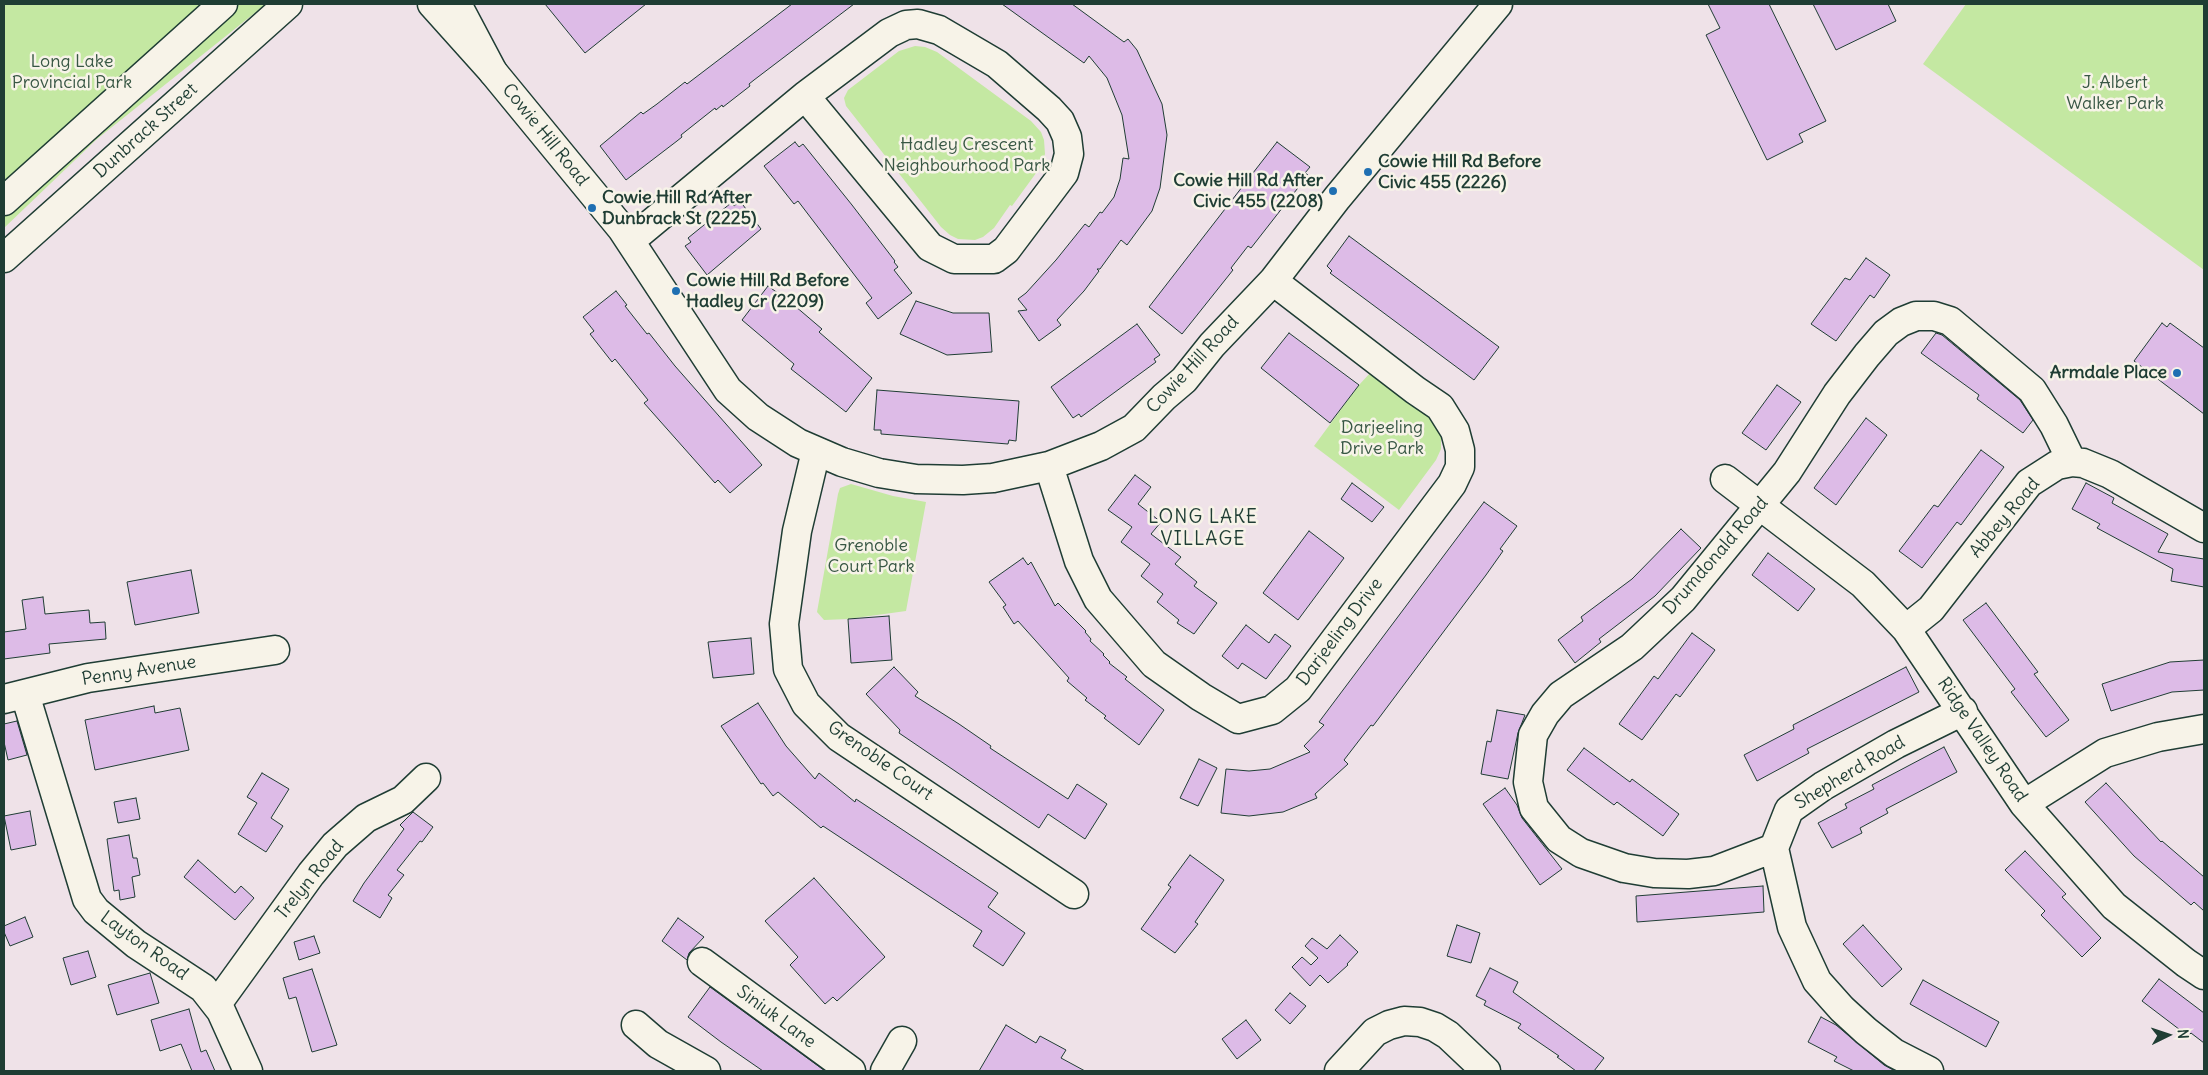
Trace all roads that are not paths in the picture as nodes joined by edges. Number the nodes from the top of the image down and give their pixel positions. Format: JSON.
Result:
{"nodes":[{"id":1,"x":223,"y":4,"type":"edge"},
{"id":2,"x":288,"y":4,"type":"edge"},
{"id":3,"x":432,"y":4,"type":"edge"},
{"id":4,"x":457,"y":4,"type":"edge"},
{"id":5,"x":1498,"y":4,"type":"edge"},
{"id":6,"x":493,"y":72,"type":"junction"},
{"id":7,"x":805,"y":96,"type":"junction"},
{"id":8,"x":4,"y":201,"type":"edge"},
{"id":9,"x":630,"y":241,"type":"junction"},
{"id":10,"x":4,"y":258,"type":"edge"},
{"id":11,"x":1277,"y":285,"type":"junction"},
{"id":12,"x":816,"y":451,"type":"junction"},
{"id":13,"x":2072,"y":462,"type":"junction"},
{"id":14,"x":1048,"y":466,"type":"junction"},
{"id":15,"x":1725,"y":479,"type":"dead end"},
{"id":16,"x":1760,"y":505,"type":"junction"},
{"id":17,"x":2204,"y":528,"type":"edge"},
{"id":18,"x":1906,"y":629,"type":"junction"},
{"id":19,"x":275,"y":650,"type":"dead end"},
{"id":20,"x":14,"y":696,"type":"edge"},
{"id":21,"x":1963,"y":711,"type":"junction"},
{"id":22,"x":2204,"y":729,"type":"edge"},
{"id":23,"x":426,"y":778,"type":"dead end"},
{"id":24,"x":2024,"y":804,"type":"junction"},
{"id":25,"x":1774,"y":848,"type":"junction"},
{"id":26,"x":1074,"y":894,"type":"dead end"},
{"id":27,"x":702,"y":962,"type":"dead end"},
{"id":28,"x":2204,"y":975,"type":"edge"},
{"id":29,"x":217,"y":1004,"type":"junction"},
{"id":30,"x":636,"y":1025,"type":"dead end"},
{"id":31,"x":902,"y":1041,"type":"dead end"},
{"id":32,"x":248,"y":1071,"type":"edge"},
{"id":33,"x":706,"y":1071,"type":"edge"},
{"id":34,"x":851,"y":1071,"type":"edge"},
{"id":35,"x":885,"y":1071,"type":"edge"},
{"id":36,"x":1339,"y":1071,"type":"edge"},
{"id":37,"x":1486,"y":1071,"type":"edge"},
{"id":38,"x":1929,"y":1071,"type":"edge"}],
"edges":[{"from":1,"to":8,"type":"street"},
{"from":2,"to":10,"type":"street","name":"Dunbrack Street"},
{"from":3,"to":6,"type":"street","name":"Cowie Hill Road"},
{"from":4,"to":6,"type":"street"},
{"from":5,"to":11,"type":"street","name":"Cowie Hill Road"},
{"from":6,"to":9,"type":"street","name":"Cowie Hill Road"},
{"from":7,"to":7,"type":"street"},
{"from":7,"to":9,"type":"street"},
{"from":9,"to":12,"type":"street","name":"Cowie Hill Road"},
{"from":11,"to":14,"type":"street","name":"Cowie Hill Road"},
{"from":11,"to":14,"type":"street","name":"Darjeeling Drive"},
{"from":12,"to":14,"type":"street","name":"Cowie Hill Road"},
{"from":12,"to":26,"type":"street","name":"Grenoble Court"},
{"from":13,"to":16,"type":"street","name":"Drumdonald Road"},
{"from":13,"to":17,"type":"street"},
{"from":13,"to":18,"type":"street","name":"Abbey Road"},
{"from":15,"to":16,"type":"street","name":"Ridge Valley Road"},
{"from":16,"to":18,"type":"street","name":"Ridge Valley Road"},
{"from":16,"to":25,"type":"street","name":"Drumdonald Road"},
{"from":18,"to":21,"type":"street","name":"Ridge Valley Road"},
{"from":19,"to":20,"type":"street","name":"Penny Avenue"},
{"from":20,"to":29,"type":"street","name":"Layton Road"},
{"from":21,"to":24,"type":"street","name":"Ridge Valley Road"},
{"from":21,"to":25,"type":"street","name":"Shepherd Road"},
{"from":22,"to":24,"type":"street"},
{"from":23,"to":29,"type":"street","name":"Trelyn Road"},
{"from":24,"to":28,"type":"street","name":"Ridge Valley Road"},
{"from":25,"to":38,"type":"street"},
{"from":27,"to":34,"type":"street","name":"Siniuk Lane"},
{"from":29,"to":32,"type":"street","name":"Layton Road"},
{"from":30,"to":33,"type":"street"},
{"from":31,"to":35,"type":"street"},
{"from":36,"to":37,"type":"street"}]}
